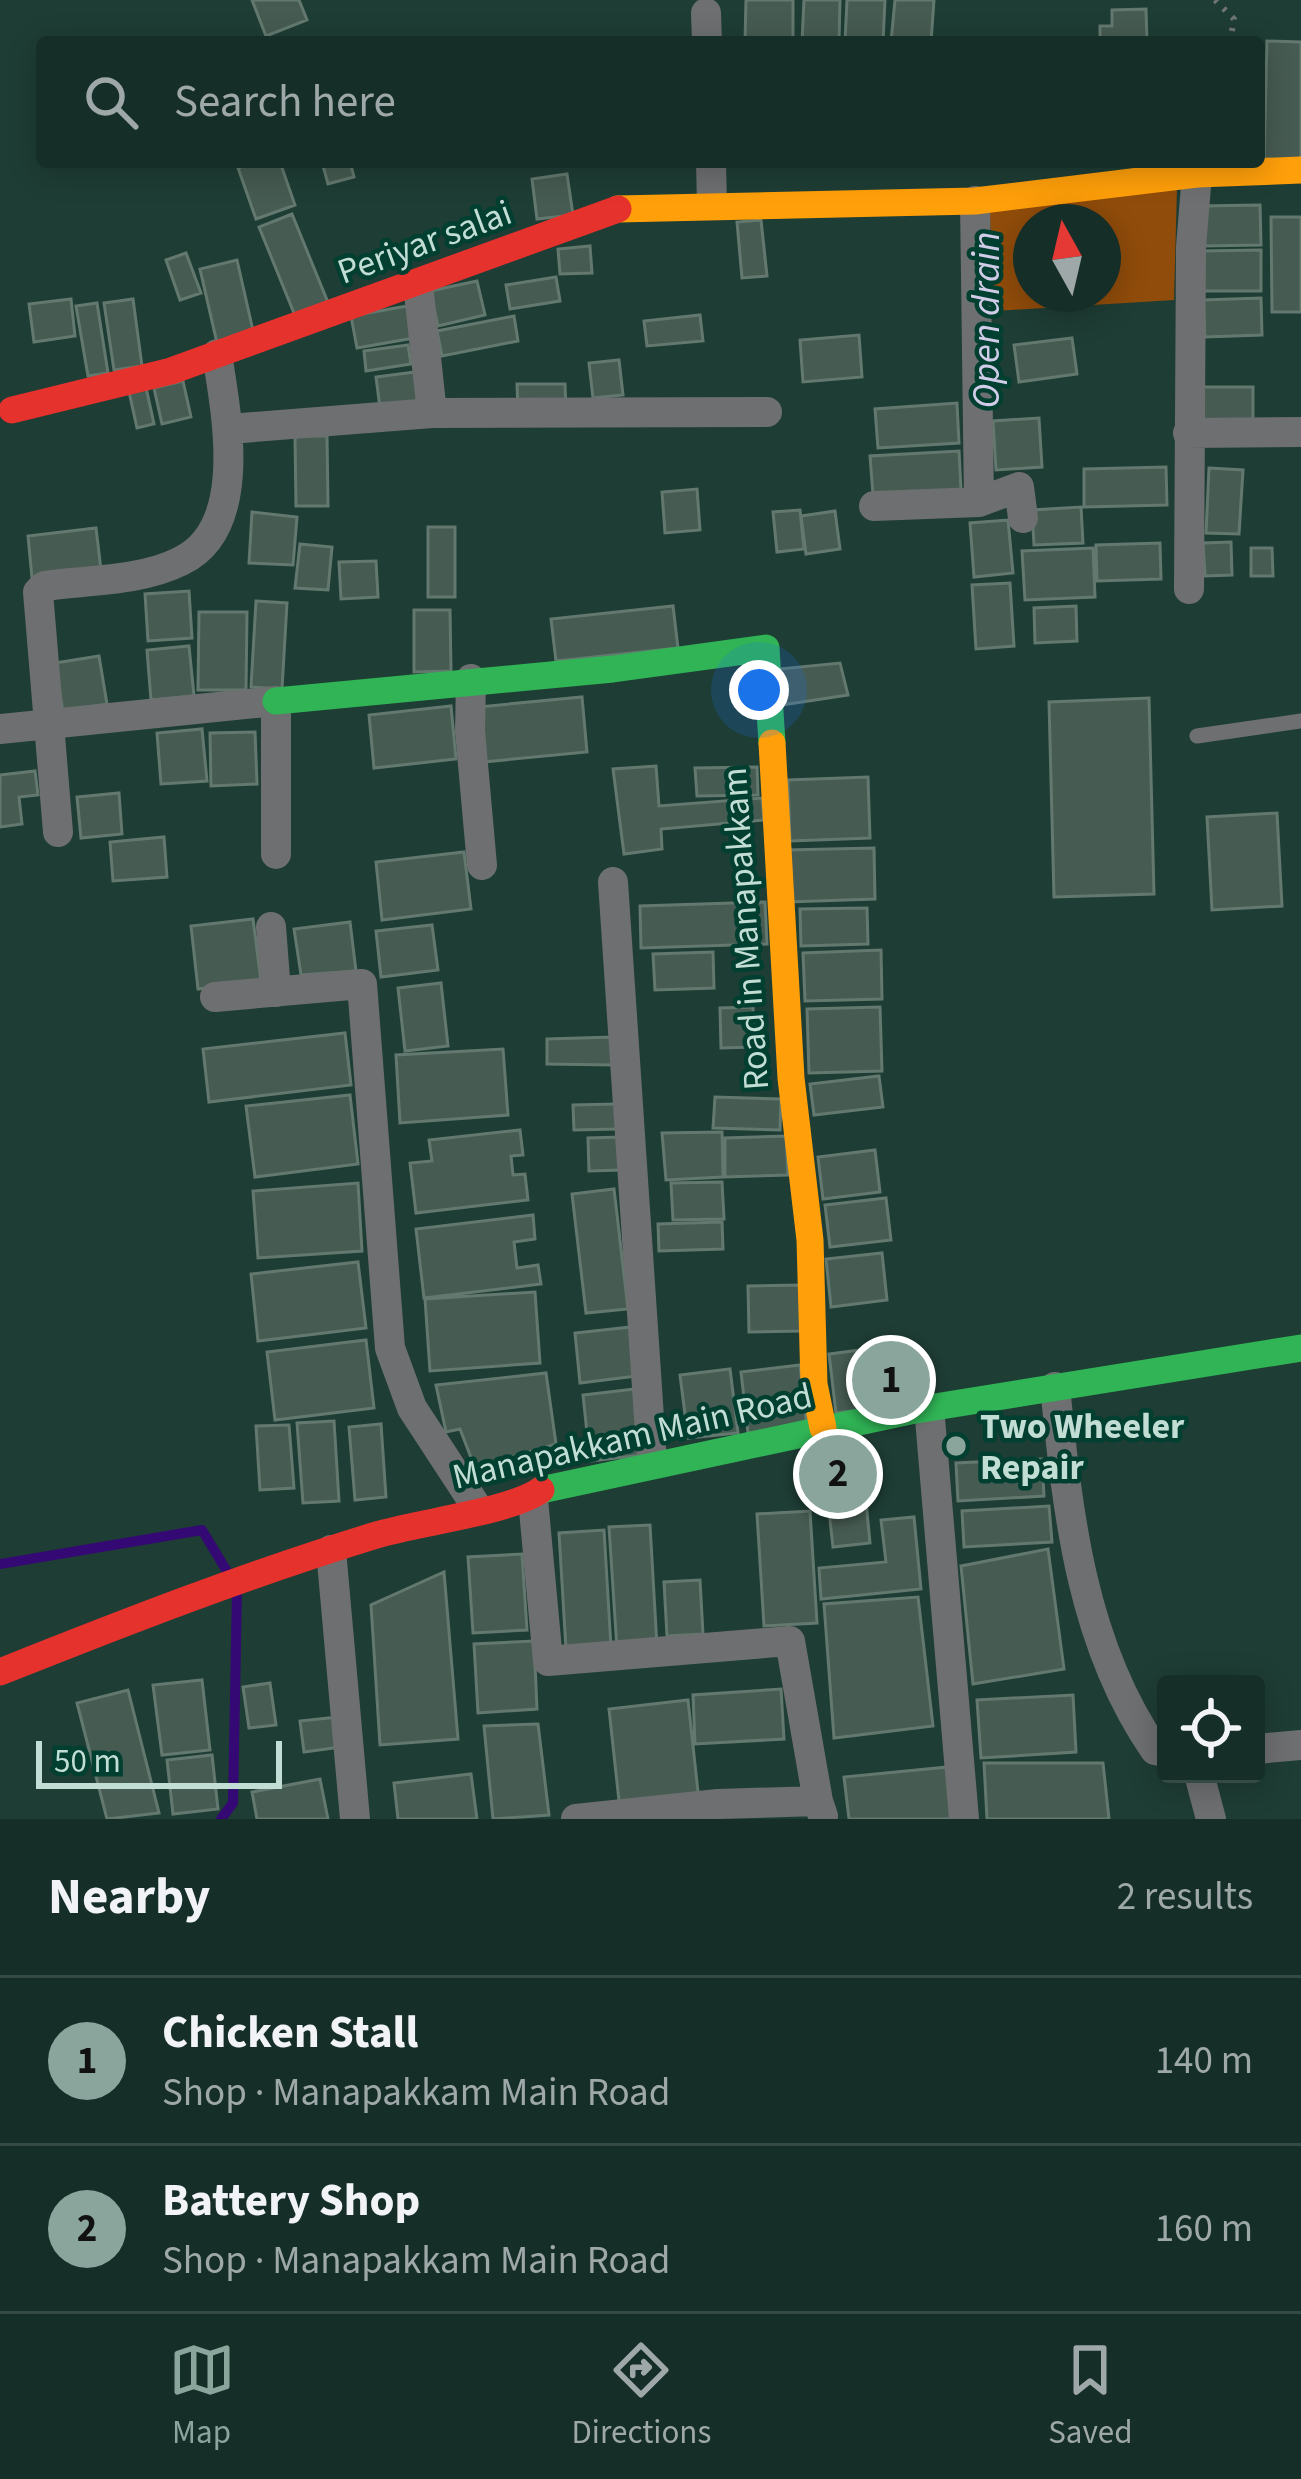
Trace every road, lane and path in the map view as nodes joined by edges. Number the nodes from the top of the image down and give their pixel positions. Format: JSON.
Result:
{"nodes":[{"id":1,"x":1215,"y":0,"type":"edge"},
{"id":2,"x":1231,"y":36,"type":"edge"},
{"id":3,"x":711,"y":168,"type":"edge"},
{"id":4,"x":1301,"y":170,"type":"edge"},
{"id":5,"x":1197,"y":174,"type":"junction"},
{"id":6,"x":975,"y":201,"type":"junction"},
{"id":7,"x":712,"y":205,"type":"junction"},
{"id":8,"x":418,"y":284,"type":"junction"},
{"id":9,"x":217,"y":354,"type":"junction"},
{"id":10,"x":12,"y":410,"type":"dead end"},
{"id":11,"x":767,"y":412,"type":"dead end"},
{"id":12,"x":432,"y":413,"type":"junction"},
{"id":13,"x":229,"y":429,"type":"junction"},
{"id":14,"x":1301,"y":432,"type":"edge"},
{"id":15,"x":1188,"y":433,"type":"junction"},
{"id":16,"x":980,"y":502,"type":"junction"},
{"id":17,"x":874,"y":506,"type":"dead end"},
{"id":18,"x":1023,"y":518,"type":"dead end"},
{"id":19,"x":1189,"y":589,"type":"dead end"},
{"id":20,"x":471,"y":679,"type":"junction"},
{"id":21,"x":276,"y":701,"type":"junction"},
{"id":22,"x":1301,"y":721,"type":"edge"},
{"id":23,"x":48,"y":722,"type":"junction"},
{"id":24,"x":0,"y":729,"type":"edge"},
{"id":25,"x":1197,"y":736,"type":"dead end"},
{"id":26,"x":58,"y":832,"type":"dead end"},
{"id":27,"x":276,"y":854,"type":"dead end"},
{"id":28,"x":482,"y":865,"type":"dead end"},
{"id":29,"x":613,"y":882,"type":"dead end"},
{"id":30,"x":271,"y":928,"type":"dead end"},
{"id":31,"x":276,"y":992,"type":"junction"},
{"id":32,"x":215,"y":997,"type":"dead end"},
{"id":33,"x":1301,"y":1348,"type":"edge"},
{"id":34,"x":1055,"y":1388,"type":"junction"},
{"id":35,"x":929,"y":1407,"type":"junction"},
{"id":36,"x":823,"y":1428,"type":"junction"},
{"id":37,"x":652,"y":1462,"type":"junction"},
{"id":38,"x":533,"y":1499,"type":"junction"},
{"id":39,"x":478,"y":1509,"type":"junction"},
{"id":40,"x":332,"y":1550,"type":"junction"},
{"id":41,"x":0,"y":1672,"type":"edge"},
{"id":42,"x":1301,"y":1745,"type":"edge"},
{"id":43,"x":1265,"y":1748,"type":"edge"},
{"id":44,"x":1157,"y":1750,"type":"edge"},
{"id":45,"x":1201,"y":1783,"type":"edge"},
{"id":46,"x":821,"y":1810,"type":"edge"},
{"id":47,"x":355,"y":1819,"type":"edge"},
{"id":48,"x":576,"y":1819,"type":"edge"},
{"id":49,"x":964,"y":1819,"type":"edge"},
{"id":50,"x":1211,"y":1819,"type":"edge"}],
"edges":[{"from":1,"to":2,"type":"path"},
{"from":3,"to":7,"type":"street"},
{"from":4,"to":5,"type":"street","name":"Periyar salai"},
{"from":5,"to":6,"type":"street","name":"Periyar salai"},
{"from":5,"to":15,"type":"street"},
{"from":6,"to":7,"type":"street","name":"Periyar salai"},
{"from":6,"to":16,"type":"street"},
{"from":7,"to":8,"type":"street","name":"Periyar salai"},
{"from":8,"to":9,"type":"street","name":"Periyar salai"},
{"from":8,"to":12,"type":"street"},
{"from":9,"to":10,"type":"street","name":"Periyar salai"},
{"from":9,"to":13,"type":"street"},
{"from":11,"to":12,"type":"street"},
{"from":12,"to":13,"type":"street"},
{"from":13,"to":23,"type":"street"},
{"from":14,"to":15,"type":"street"},
{"from":15,"to":19,"type":"street"},
{"from":16,"to":17,"type":"street"},
{"from":16,"to":18,"type":"street"},
{"from":20,"to":21,"type":"street","name":"Road in Manapakkam"},
{"from":20,"to":28,"type":"street"},
{"from":20,"to":36,"type":"street","name":"Road in Manapakkam"},
{"from":21,"to":23,"type":"street","name":"Road in Manapakkam"},
{"from":21,"to":27,"type":"street"},
{"from":22,"to":25,"type":"lane"},
{"from":23,"to":24,"type":"street","name":"Road in Manapakkam"},
{"from":23,"to":26,"type":"street"},
{"from":29,"to":37,"type":"street"},
{"from":30,"to":31,"type":"street"},
{"from":31,"to":32,"type":"street"},
{"from":31,"to":39,"type":"street"},
{"from":33,"to":34,"type":"street","name":"Manapakkam Main Road"},
{"from":34,"to":35,"type":"street","name":"Manapakkam Main Road"},
{"from":34,"to":44,"type":"street"},
{"from":35,"to":36,"type":"street","name":"Manapakkam Main Road"},
{"from":35,"to":49,"type":"street"},
{"from":36,"to":37,"type":"street","name":"Manapakkam Main Road"},
{"from":37,"to":38,"type":"street","name":"Manapakkam Main Road"},
{"from":38,"to":39,"type":"street","name":"Manapakkam Main Road"},
{"from":38,"to":46,"type":"street"},
{"from":39,"to":40,"type":"street","name":"Manapakkam Main Road"},
{"from":40,"to":41,"type":"street","name":"Manapakkam Main Road"},
{"from":40,"to":47,"type":"street"},
{"from":42,"to":43,"type":"street"},
{"from":45,"to":50,"type":"street"},
{"from":46,"to":48,"type":"street"}]}
